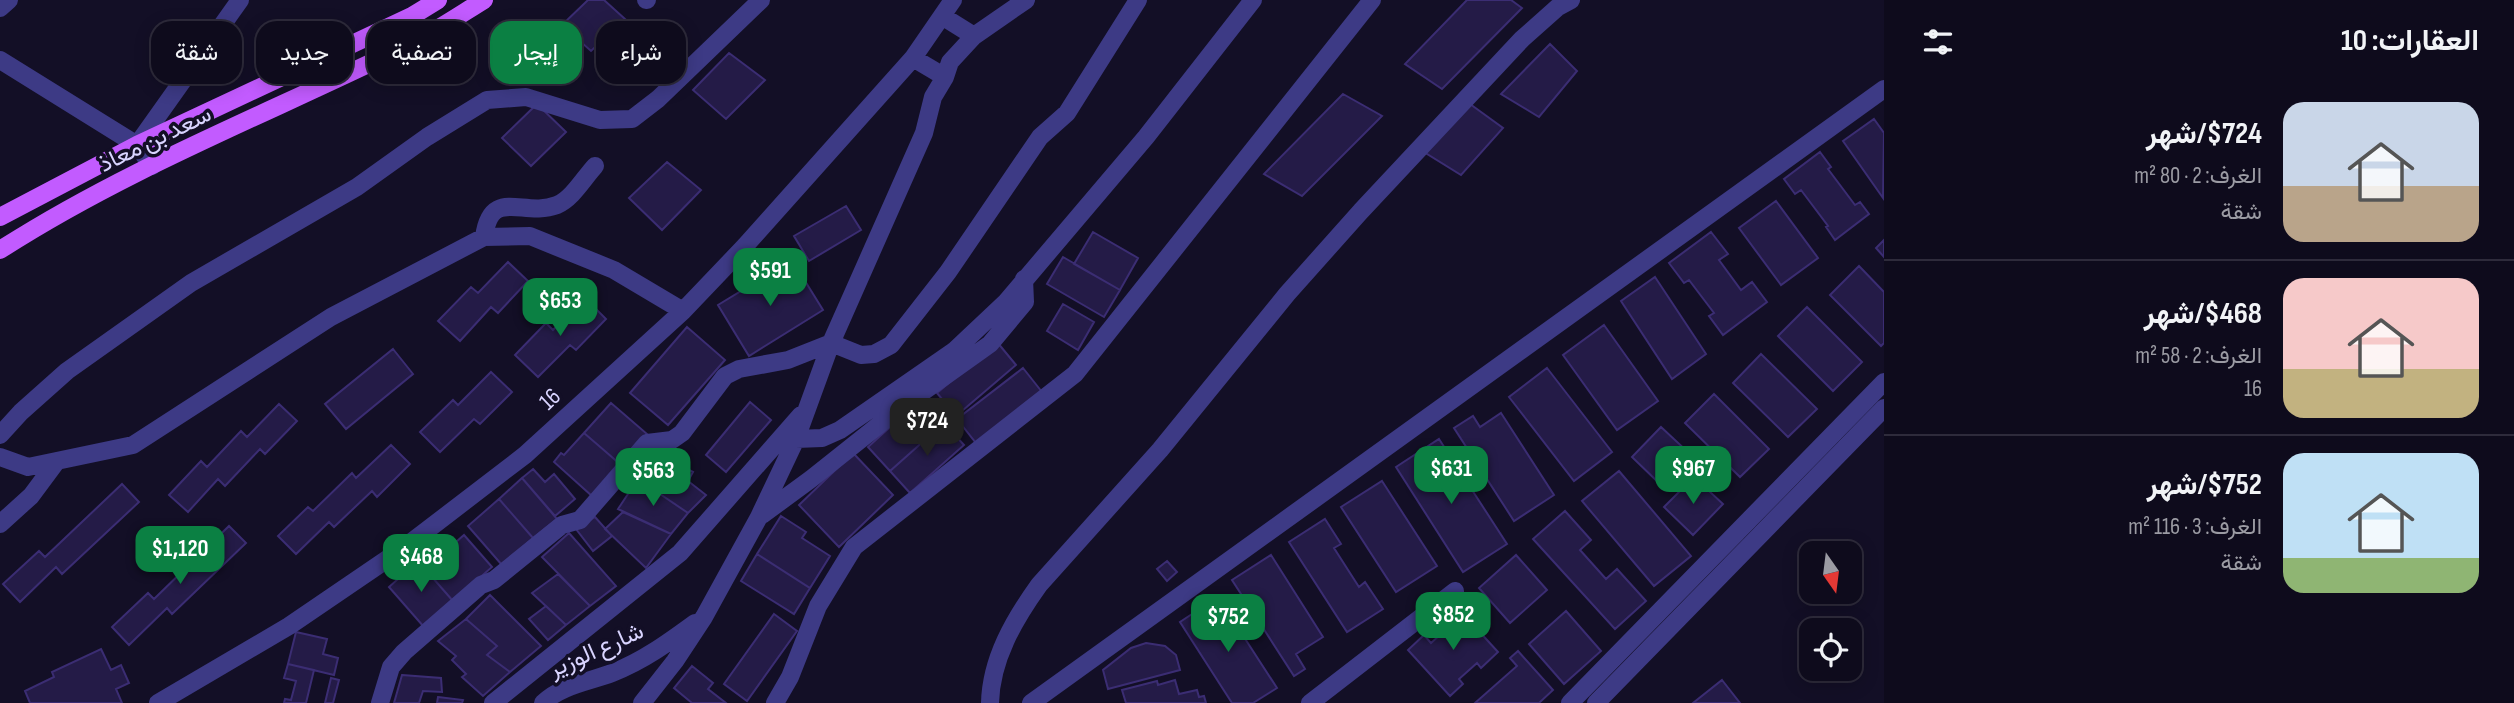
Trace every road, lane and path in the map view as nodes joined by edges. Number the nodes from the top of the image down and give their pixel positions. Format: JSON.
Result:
{"nodes":[{"id":1,"x":9,"y":0,"type":"edge"},
{"id":2,"x":240,"y":0,"type":"edge"},
{"id":3,"x":438,"y":0,"type":"edge"},
{"id":4,"x":484,"y":0,"type":"edge"},
{"id":5,"x":761,"y":0,"type":"edge"},
{"id":6,"x":953,"y":0,"type":"edge"},
{"id":7,"x":1026,"y":0,"type":"edge"},
{"id":8,"x":1138,"y":0,"type":"edge"},
{"id":9,"x":1253,"y":0,"type":"edge"},
{"id":10,"x":1372,"y":0,"type":"edge"},
{"id":11,"x":1571,"y":0,"type":"edge"},
{"id":12,"x":0,"y":8,"type":"edge"},
{"id":13,"x":942,"y":16,"type":"junction"},
{"id":14,"x":974,"y":36,"type":"junction"},
{"id":15,"x":913,"y":58,"type":"junction"},
{"id":16,"x":0,"y":60,"type":"edge"},
{"id":17,"x":945,"y":77,"type":"junction"},
{"id":18,"x":1884,"y":89,"type":"edge"},
{"id":19,"x":137,"y":145,"type":"junction"},
{"id":20,"x":152,"y":166,"type":"junction"},
{"id":21,"x":595,"y":166,"type":"dead end"},
{"id":22,"x":0,"y":217,"type":"edge"},
{"id":23,"x":484,"y":237,"type":"junction"},
{"id":24,"x":0,"y":250,"type":"edge"},
{"id":25,"x":1024,"y":279,"type":"junction"},
{"id":26,"x":683,"y":311,"type":"junction"},
{"id":27,"x":831,"y":343,"type":"junction"},
{"id":28,"x":1884,"y":382,"type":"edge"},
{"id":29,"x":1884,"y":408,"type":"edge"},
{"id":30,"x":805,"y":409,"type":"junction"},
{"id":31,"x":0,"y":435,"type":"edge"},
{"id":32,"x":796,"y":439,"type":"junction"},
{"id":33,"x":0,"y":457,"type":"edge"},
{"id":34,"x":57,"y":461,"type":"junction"},
{"id":35,"x":759,"y":517,"type":"junction"},
{"id":36,"x":0,"y":524,"type":"edge"},
{"id":37,"x":1455,"y":591,"type":"dead end"},
{"id":38,"x":704,"y":617,"type":"junction"},
{"id":39,"x":158,"y":703,"type":"edge"},
{"id":40,"x":380,"y":703,"type":"edge"},
{"id":41,"x":493,"y":703,"type":"edge"},
{"id":42,"x":543,"y":703,"type":"edge"},
{"id":43,"x":642,"y":703,"type":"edge"},
{"id":44,"x":775,"y":703,"type":"edge"},
{"id":45,"x":990,"y":703,"type":"edge"},
{"id":46,"x":1031,"y":703,"type":"edge"},
{"id":47,"x":1310,"y":703,"type":"edge"},
{"id":48,"x":1570,"y":703,"type":"edge"},
{"id":49,"x":1596,"y":703,"type":"edge"}],
"edges":[{"from":1,"to":12,"type":"street"},
{"from":2,"to":19,"type":"street"},
{"from":3,"to":19,"type":"main road","name":"سعد بن معاذ"},
{"from":4,"to":20,"type":"main road","name":"سعد بن معاذ"},
{"from":5,"to":31,"type":"street"},
{"from":6,"to":13,"type":"street","name":"16"},
{"from":7,"to":14,"type":"street"},
{"from":8,"to":27,"type":"street"},
{"from":9,"to":25,"type":"street"},
{"from":10,"to":44,"type":"street"},
{"from":11,"to":45,"type":"street"},
{"from":13,"to":14,"type":"street"},
{"from":13,"to":15,"type":"street","name":"16"},
{"from":14,"to":17,"type":"street"},
{"from":15,"to":17,"type":"street"},
{"from":15,"to":26,"type":"street","name":"16"},
{"from":16,"to":19,"type":"street"},
{"from":17,"to":27,"type":"street"},
{"from":18,"to":46,"type":"street"},
{"from":19,"to":20,"type":"street"},
{"from":19,"to":22,"type":"main road","name":"سعد بن معاذ"},
{"from":20,"to":24,"type":"main road","name":"سعد بن معاذ"},
{"from":21,"to":23,"type":"street"},
{"from":23,"to":26,"type":"street"},
{"from":23,"to":34,"type":"street"},
{"from":25,"to":32,"type":"street"},
{"from":25,"to":35,"type":"street"},
{"from":26,"to":39,"type":"street","name":"16"},
{"from":27,"to":30,"type":"street"},
{"from":27,"to":40,"type":"street"},
{"from":28,"to":48,"type":"street"},
{"from":29,"to":49,"type":"street"},
{"from":30,"to":32,"type":"street"},
{"from":30,"to":41,"type":"street"},
{"from":32,"to":35,"type":"street"},
{"from":33,"to":34,"type":"street"},
{"from":34,"to":36,"type":"street"},
{"from":35,"to":38,"type":"street"},
{"from":37,"to":47,"type":"street"},
{"from":38,"to":42,"type":"street","name":"شارع الوزير"},
{"from":38,"to":43,"type":"street"}]}
